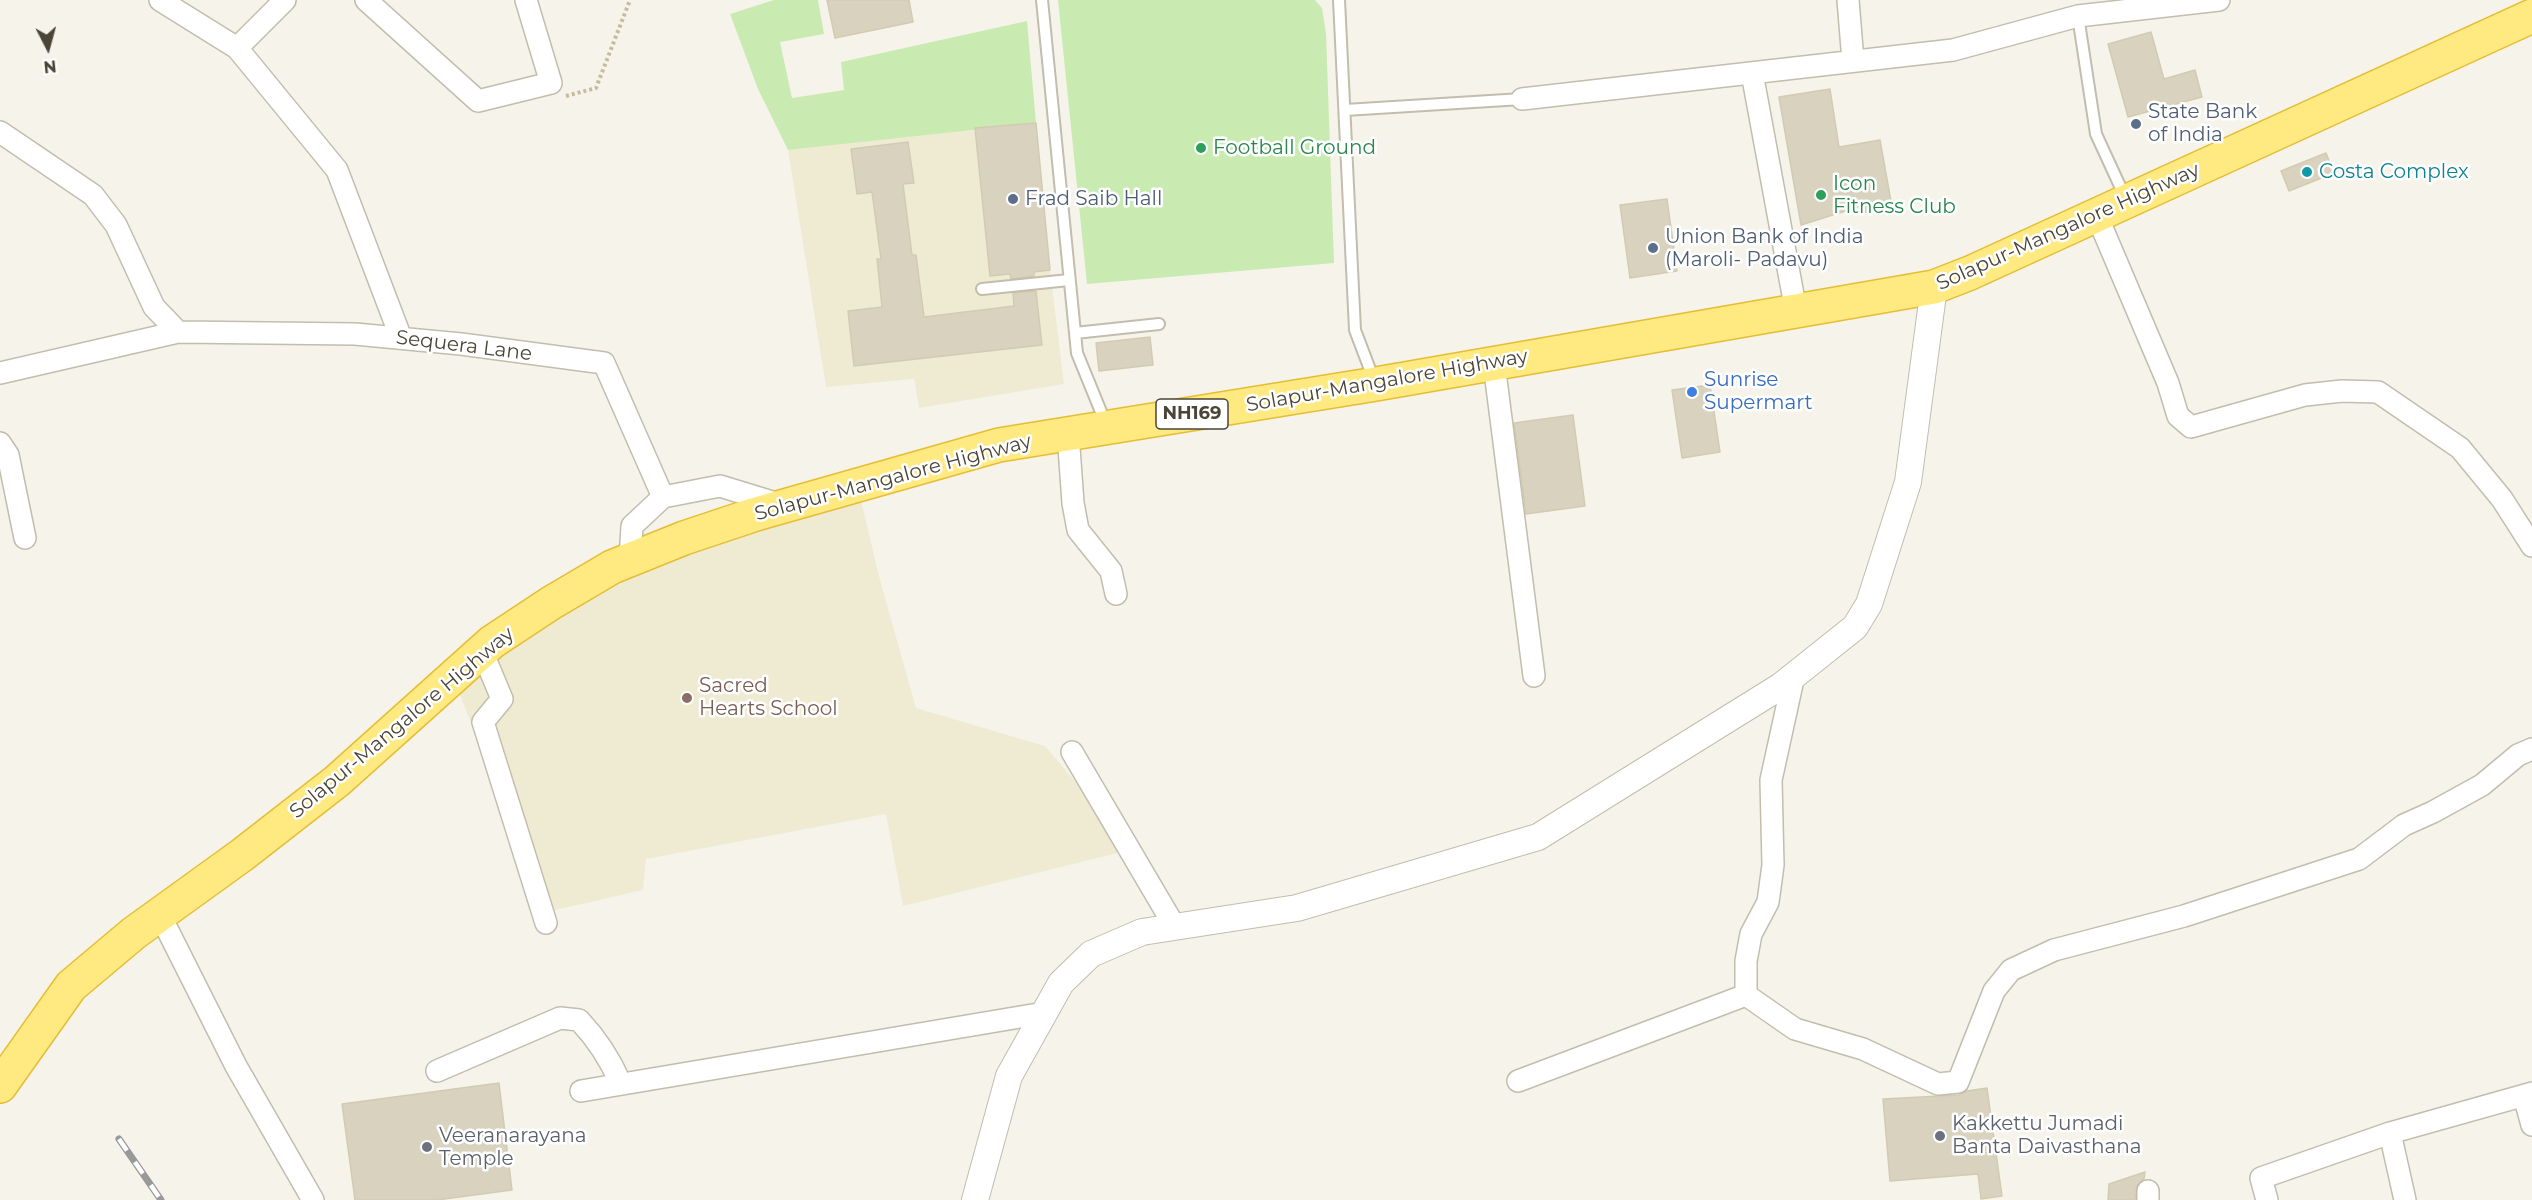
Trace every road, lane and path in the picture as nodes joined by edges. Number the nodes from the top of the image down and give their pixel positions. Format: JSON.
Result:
{"nodes":[{"id":1,"x":160,"y":0,"type":"edge"},
{"id":2,"x":285,"y":0,"type":"edge"},
{"id":3,"x":366,"y":0,"type":"edge"},
{"id":4,"x":526,"y":0,"type":"edge"},
{"id":5,"x":630,"y":0,"type":"edge"},
{"id":6,"x":1042,"y":0,"type":"edge"},
{"id":7,"x":1340,"y":0,"type":"edge"},
{"id":8,"x":1848,"y":0,"type":"edge"},
{"id":9,"x":2219,"y":0,"type":"edge"},
{"id":10,"x":2078,"y":8,"type":"edge"},
{"id":11,"x":2532,"y":16,"type":"edge"},
{"id":12,"x":237,"y":48,"type":"junction"},
{"id":13,"x":1853,"y":61,"type":"junction"},
{"id":14,"x":1752,"y":73,"type":"junction"},
{"id":15,"x":551,"y":83,"type":"junction"},
{"id":16,"x":1522,"y":99,"type":"joint"},
{"id":17,"x":1345,"y":110,"type":"junction"},
{"id":18,"x":0,"y":132,"type":"edge"},
{"id":19,"x":2128,"y":202,"type":"junction"},
{"id":20,"x":2097,"y":216,"type":"junction"},
{"id":21,"x":1069,"y":280,"type":"junction"},
{"id":22,"x":1934,"y":287,"type":"junction"},
{"id":23,"x":982,"y":289,"type":"dead end"},
{"id":24,"x":1796,"y":311,"type":"junction"},
{"id":25,"x":1159,"y":324,"type":"dead end"},
{"id":26,"x":178,"y":332,"type":"junction"},
{"id":27,"x":1075,"y":333,"type":"junction"},
{"id":28,"x":401,"y":338,"type":"junction"},
{"id":29,"x":1494,"y":364,"type":"junction"},
{"id":30,"x":0,"y":373,"type":"edge"},
{"id":31,"x":1376,"y":384,"type":"junction"},
{"id":32,"x":1107,"y":427,"type":"junction"},
{"id":33,"x":1068,"y":434,"type":"junction"},
{"id":34,"x":0,"y":443,"type":"edge"},
{"id":35,"x":663,"y":497,"type":"junction"},
{"id":36,"x":785,"y":506,"type":"junction"},
{"id":37,"x":26,"y":538,"type":"dead end"},
{"id":38,"x":2532,"y":546,"type":"edge"},
{"id":39,"x":630,"y":560,"type":"junction"},
{"id":40,"x":1116,"y":594,"type":"dead end"},
{"id":41,"x":482,"y":651,"type":"junction"},
{"id":42,"x":1794,"y":675,"type":"junction"},
{"id":43,"x":1534,"y":676,"type":"dead end"},
{"id":44,"x":2532,"y":749,"type":"edge"},
{"id":45,"x":1072,"y":752,"type":"dead end"},
{"id":46,"x":160,"y":915,"type":"junction"},
{"id":47,"x":546,"y":923,"type":"dead end"},
{"id":48,"x":1175,"y":927,"type":"junction"},
{"id":49,"x":1746,"y":995,"type":"junction"},
{"id":50,"x":1044,"y":1013,"type":"junction"},
{"id":51,"x":3,"y":1071,"type":"edge"},
{"id":52,"x":437,"y":1071,"type":"dead end"},
{"id":53,"x":1518,"y":1081,"type":"dead end"},
{"id":54,"x":621,"y":1084,"type":"junction"},
{"id":55,"x":581,"y":1091,"type":"dead end"},
{"id":56,"x":2528,"y":1094,"type":"edge"},
{"id":57,"x":2532,"y":1125,"type":"edge"},
{"id":58,"x":2390,"y":1132,"type":"junction"},
{"id":59,"x":314,"y":1200,"type":"edge"},
{"id":60,"x":975,"y":1200,"type":"edge"},
{"id":61,"x":2267,"y":1200,"type":"edge"},
{"id":62,"x":2405,"y":1200,"type":"edge"}],
"edges":[{"from":1,"to":12,"type":"street"},
{"from":2,"to":12,"type":"street"},
{"from":3,"to":15,"type":"street"},
{"from":4,"to":15,"type":"street"},
{"from":5,"to":15,"type":"path"},
{"from":6,"to":21,"type":"lane"},
{"from":7,"to":17,"type":"lane"},
{"from":8,"to":13,"type":"street"},
{"from":9,"to":10,"type":"street"},
{"from":10,"to":13,"type":"street"},
{"from":10,"to":19,"type":"lane"},
{"from":11,"to":19,"type":"highway","name":"Solapur-Mangalore Highway","number":"NH169"},
{"from":12,"to":28,"type":"street"},
{"from":13,"to":14,"type":"street"},
{"from":14,"to":16,"type":"street"},
{"from":14,"to":24,"type":"street"},
{"from":16,"to":17,"type":"lane"},
{"from":17,"to":31,"type":"lane"},
{"from":18,"to":26,"type":"street"},
{"from":19,"to":20,"type":"highway","name":"Solapur-Mangalore Highway","number":"NH169"},
{"from":20,"to":22,"type":"highway","name":"Solapur-Mangalore Highway","number":"NH169"},
{"from":20,"to":38,"type":"street"},
{"from":21,"to":23,"type":"lane"},
{"from":21,"to":27,"type":"lane"},
{"from":22,"to":24,"type":"highway","name":"Solapur-Mangalore Highway","number":"NH169"},
{"from":22,"to":42,"type":"street"},
{"from":24,"to":29,"type":"highway","name":"Solapur-Mangalore Highway","number":"NH169"},
{"from":25,"to":27,"type":"lane"},
{"from":26,"to":28,"type":"street","name":"Sequera Lane"},
{"from":26,"to":30,"type":"street","name":"Sequera Lane"},
{"from":27,"to":32,"type":"lane"},
{"from":28,"to":35,"type":"street","name":"Sequera Lane"},
{"from":29,"to":31,"type":"highway","name":"Solapur-Mangalore Highway","number":"NH169"},
{"from":29,"to":43,"type":"street"},
{"from":31,"to":32,"type":"highway","name":"Solapur-Mangalore Highway","number":"NH169"},
{"from":32,"to":33,"type":"highway","name":"Solapur-Mangalore Highway","number":"NH169"},
{"from":33,"to":36,"type":"highway","name":"Solapur-Mangalore Highway","number":"NH169"},
{"from":33,"to":40,"type":"street"},
{"from":34,"to":37,"type":"street"},
{"from":35,"to":36,"type":"street"},
{"from":35,"to":39,"type":"street"},
{"from":36,"to":39,"type":"highway","name":"Solapur-Mangalore Highway","number":"NH169"},
{"from":39,"to":41,"type":"highway","name":"Solapur-Mangalore Highway","number":"NH169"},
{"from":41,"to":46,"type":"highway","name":"Solapur-Mangalore Highway","number":"NH169"},
{"from":41,"to":47,"type":"street"},
{"from":42,"to":48,"type":"street"},
{"from":42,"to":49,"type":"street"},
{"from":44,"to":49,"type":"street"},
{"from":45,"to":48,"type":"street"},
{"from":46,"to":51,"type":"highway","name":"Solapur-Mangalore Highway","number":"NH169"},
{"from":46,"to":59,"type":"street"},
{"from":48,"to":50,"type":"street"},
{"from":49,"to":53,"type":"street"},
{"from":50,"to":54,"type":"street"},
{"from":50,"to":60,"type":"street"},
{"from":52,"to":54,"type":"street"},
{"from":54,"to":55,"type":"street"},
{"from":56,"to":57,"type":"street"},
{"from":56,"to":58,"type":"street"},
{"from":58,"to":61,"type":"street"},
{"from":58,"to":62,"type":"street"}]}
